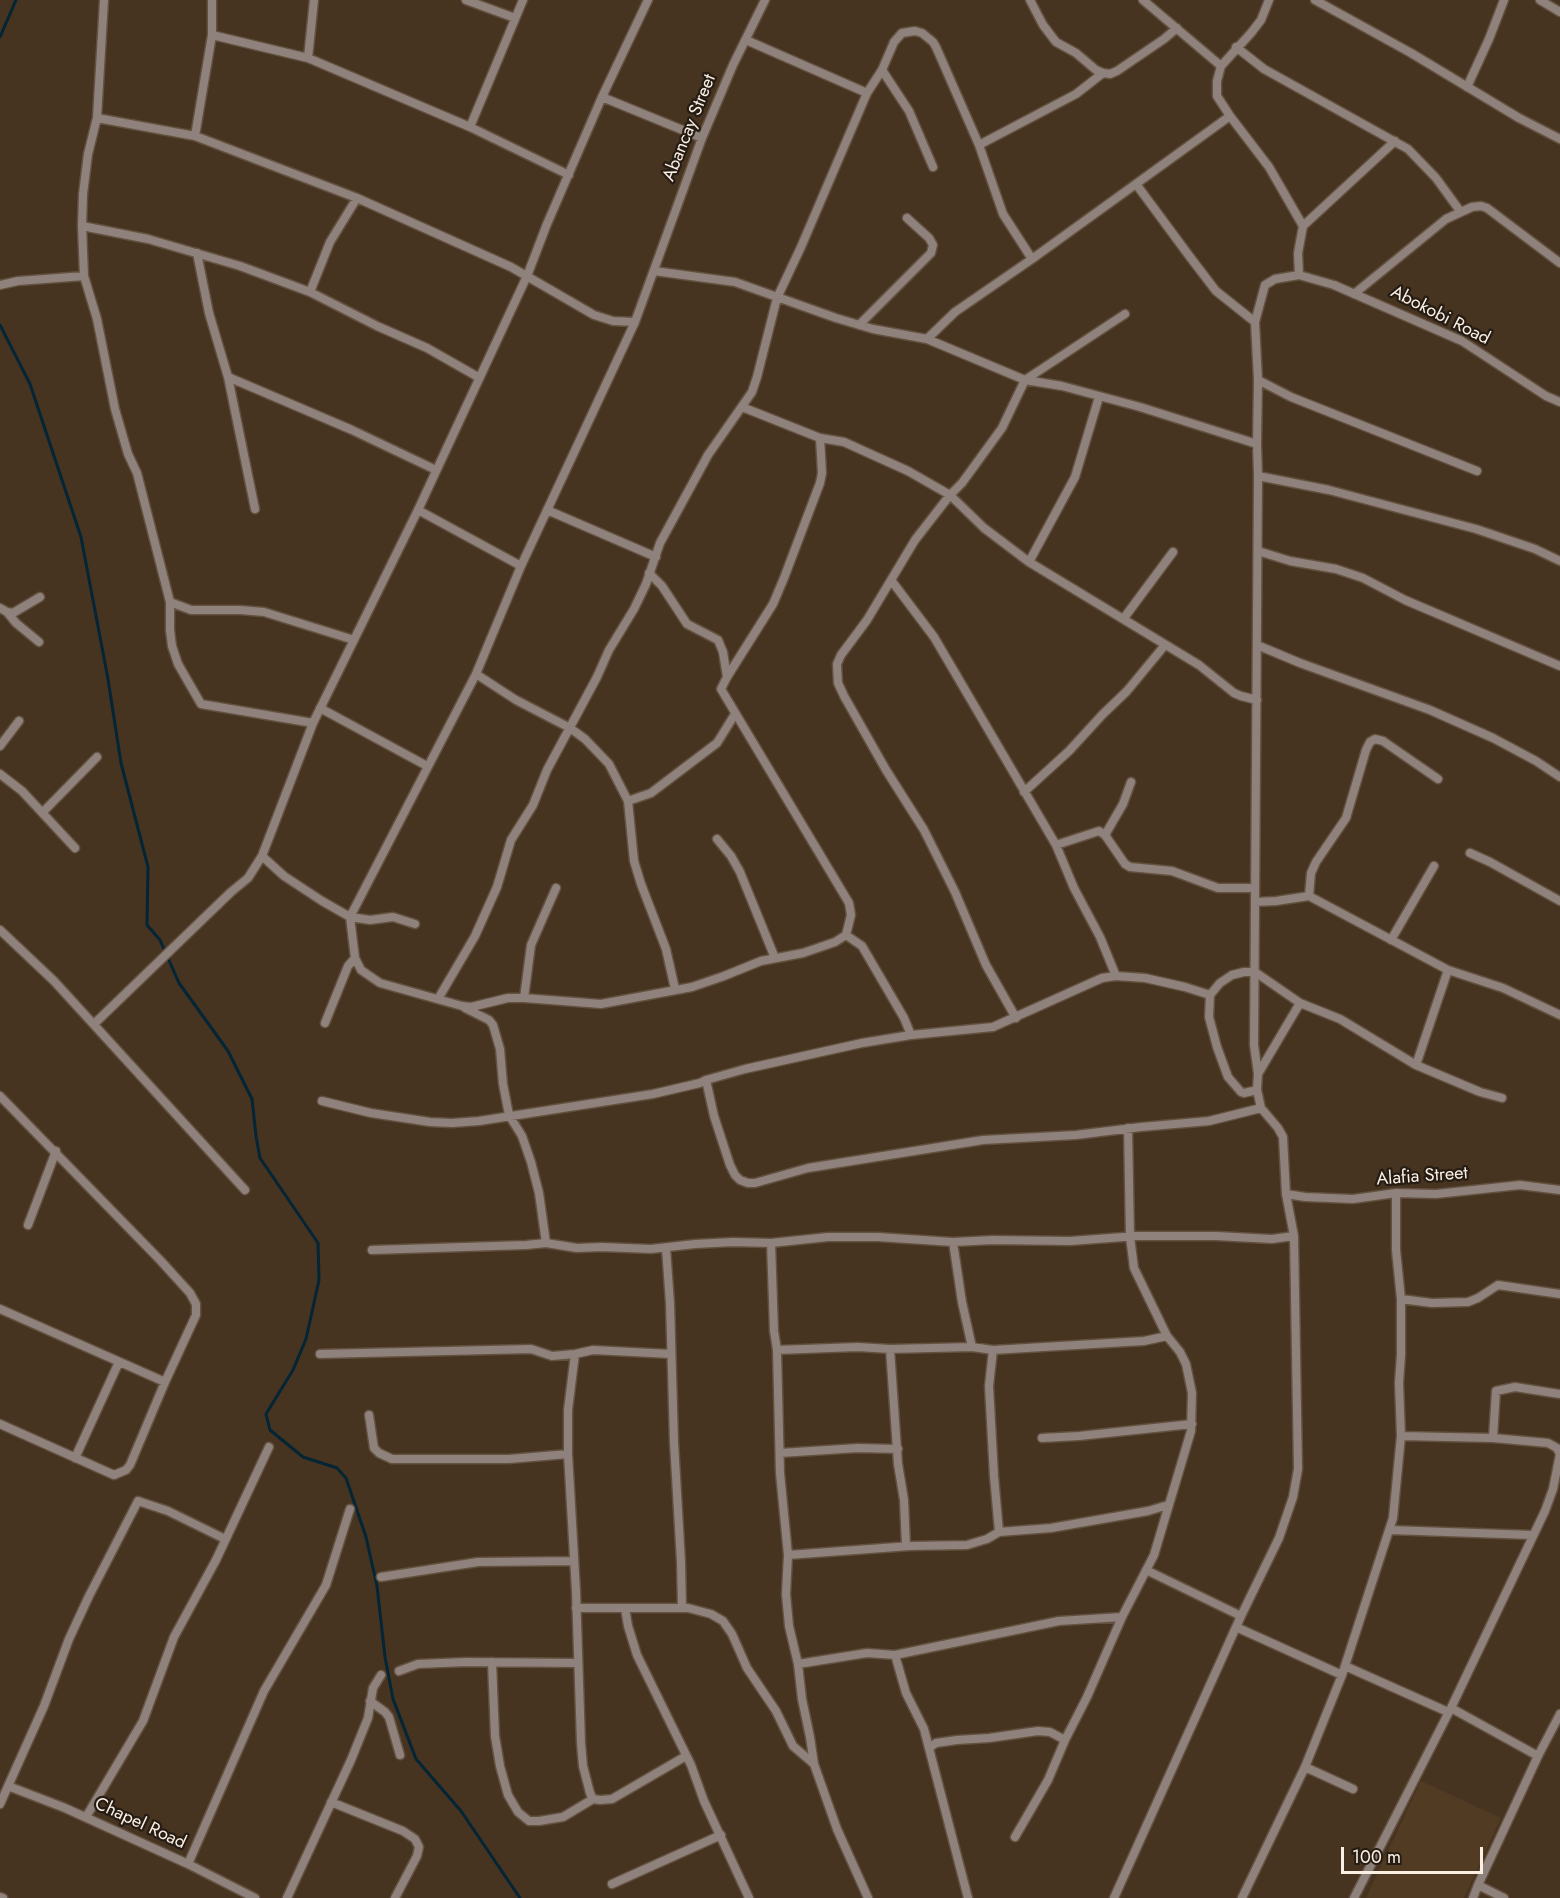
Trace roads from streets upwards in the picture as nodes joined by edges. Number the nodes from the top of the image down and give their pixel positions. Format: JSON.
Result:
{"nodes":[{"id":1,"x":104,"y":0,"type":"edge"},
{"id":2,"x":213,"y":0,"type":"edge"},
{"id":3,"x":314,"y":0,"type":"edge"},
{"id":4,"x":466,"y":0,"type":"edge"},
{"id":5,"x":523,"y":0,"type":"edge"},
{"id":6,"x":648,"y":0,"type":"edge"},
{"id":7,"x":765,"y":0,"type":"edge"},
{"id":8,"x":1030,"y":0,"type":"edge"},
{"id":9,"x":1143,"y":0,"type":"edge"},
{"id":10,"x":1269,"y":0,"type":"edge"},
{"id":11,"x":1315,"y":0,"type":"edge"},
{"id":12,"x":1504,"y":0,"type":"edge"},
{"id":13,"x":1540,"y":0,"type":"edge"},
{"id":14,"x":1560,"y":12,"type":"edge"},
{"id":15,"x":515,"y":18,"type":"junction"},
{"id":16,"x":1177,"y":28,"type":"junction"},
{"id":17,"x":212,"y":35,"type":"junction"},
{"id":18,"x":746,"y":40,"type":"junction"},
{"id":19,"x":1236,"y":48,"type":"junction"},
{"id":20,"x":309,"y":58,"type":"junction"},
{"id":21,"x":1221,"y":66,"type":"junction"},
{"id":22,"x":882,"y":70,"type":"junction"},
{"id":23,"x":1107,"y":73,"type":"junction"},
{"id":24,"x":1467,"y":87,"type":"junction"},
{"id":25,"x":867,"y":93,"type":"junction"},
{"id":26,"x":602,"y":97,"type":"junction"},
{"id":27,"x":1230,"y":116,"type":"junction"},
{"id":28,"x":97,"y":118,"type":"junction"},
{"id":29,"x":470,"y":127,"type":"junction"},
{"id":30,"x":195,"y":136,"type":"junction"},
{"id":31,"x":702,"y":138,"type":"junction"},
{"id":32,"x":1560,"y":139,"type":"edge"},
{"id":33,"x":1395,"y":141,"type":"junction"},
{"id":34,"x":979,"y":145,"type":"junction"},
{"id":35,"x":933,"y":167,"type":"dead end"},
{"id":36,"x":569,"y":175,"type":"junction"},
{"id":37,"x":1136,"y":184,"type":"junction"},
{"id":38,"x":357,"y":198,"type":"junction"},
{"id":39,"x":1460,"y":211,"type":"junction"},
{"id":40,"x":907,"y":218,"type":"dead end"},
{"id":41,"x":82,"y":226,"type":"junction"},
{"id":42,"x":1303,"y":226,"type":"junction"},
{"id":43,"x":197,"y":253,"type":"junction"},
{"id":44,"x":1032,"y":259,"type":"junction"},
{"id":45,"x":1560,"y":263,"type":"edge"},
{"id":46,"x":654,"y":271,"type":"junction"},
{"id":47,"x":1299,"y":275,"type":"junction"},
{"id":48,"x":84,"y":276,"type":"junction"},
{"id":49,"x":527,"y":276,"type":"junction"},
{"id":50,"x":0,"y":285,"type":"edge"},
{"id":51,"x":310,"y":292,"type":"junction"},
{"id":52,"x":1354,"y":294,"type":"junction"},
{"id":53,"x":777,"y":298,"type":"junction"},
{"id":54,"x":1125,"y":314,"type":"dead end"},
{"id":55,"x":635,"y":322,"type":"junction"},
{"id":56,"x":1255,"y":322,"type":"junction"},
{"id":57,"x":859,"y":325,"type":"junction"},
{"id":58,"x":927,"y":339,"type":"junction"},
{"id":59,"x":228,"y":377,"type":"junction"},
{"id":60,"x":478,"y":377,"type":"junction"},
{"id":61,"x":1025,"y":380,"type":"junction"},
{"id":62,"x":1258,"y":380,"type":"junction"},
{"id":63,"x":1099,"y":397,"type":"junction"},
{"id":64,"x":1560,"y":402,"type":"edge"},
{"id":65,"x":742,"y":408,"type":"junction"},
{"id":66,"x":820,"y":438,"type":"junction"},
{"id":67,"x":1257,"y":444,"type":"junction"},
{"id":68,"x":436,"y":470,"type":"junction"},
{"id":69,"x":1477,"y":471,"type":"dead end"},
{"id":70,"x":1258,"y":476,"type":"junction"},
{"id":71,"x":951,"y":495,"type":"junction"},
{"id":72,"x":255,"y":509,"type":"dead end"},
{"id":73,"x":418,"y":510,"type":"junction"},
{"id":74,"x":547,"y":510,"type":"junction"},
{"id":75,"x":1258,"y":551,"type":"junction"},
{"id":76,"x":1173,"y":552,"type":"dead end"},
{"id":77,"x":656,"y":556,"type":"junction"},
{"id":78,"x":1560,"y":561,"type":"edge"},
{"id":79,"x":1029,"y":562,"type":"junction"},
{"id":80,"x":521,"y":566,"type":"junction"},
{"id":81,"x":650,"y":573,"type":"junction"},
{"id":82,"x":891,"y":580,"type":"junction"},
{"id":83,"x":40,"y":597,"type":"dead end"},
{"id":84,"x":170,"y":602,"type":"junction"},
{"id":85,"x":4,"y":610,"type":"edge"},
{"id":86,"x":1124,"y":618,"type":"junction"},
{"id":87,"x":354,"y":640,"type":"junction"},
{"id":88,"x":39,"y":642,"type":"dead end"},
{"id":89,"x":1165,"y":645,"type":"junction"},
{"id":90,"x":1257,"y":645,"type":"junction"},
{"id":91,"x":1560,"y":666,"type":"edge"},
{"id":92,"x":476,"y":674,"type":"junction"},
{"id":93,"x":727,"y":677,"type":"junction"},
{"id":94,"x":1257,"y":700,"type":"junction"},
{"id":95,"x":320,"y":708,"type":"junction"},
{"id":96,"x":735,"y":714,"type":"junction"},
{"id":97,"x":19,"y":722,"type":"dead end"},
{"id":98,"x":313,"y":723,"type":"junction"},
{"id":99,"x":570,"y":728,"type":"junction"},
{"id":100,"x":0,"y":746,"type":"edge"},
{"id":101,"x":97,"y":758,"type":"dead end"},
{"id":102,"x":427,"y":766,"type":"junction"},
{"id":103,"x":0,"y":774,"type":"edge"},
{"id":104,"x":1560,"y":777,"type":"edge"},
{"id":105,"x":1438,"y":779,"type":"dead end"},
{"id":106,"x":1131,"y":782,"type":"dead end"},
{"id":107,"x":1024,"y":792,"type":"junction"},
{"id":108,"x":628,"y":801,"type":"junction"},
{"id":109,"x":43,"y":812,"type":"junction"},
{"id":110,"x":1105,"y":835,"type":"junction"},
{"id":111,"x":717,"y":838,"type":"dead end"},
{"id":112,"x":1056,"y":845,"type":"junction"},
{"id":113,"x":75,"y":848,"type":"dead end"},
{"id":114,"x":1470,"y":853,"type":"dead end"},
{"id":115,"x":262,"y":856,"type":"junction"},
{"id":116,"x":1434,"y":866,"type":"dead end"},
{"id":117,"x":556,"y":888,"type":"dead end"},
{"id":118,"x":1255,"y":888,"type":"junction"},
{"id":119,"x":1309,"y":896,"type":"junction"},
{"id":120,"x":1560,"y":901,"type":"edge"},
{"id":121,"x":1255,"y":902,"type":"junction"},
{"id":122,"x":350,"y":917,"type":"junction"},
{"id":123,"x":415,"y":924,"type":"dead end"},
{"id":124,"x":0,"y":930,"type":"edge"},
{"id":125,"x":846,"y":935,"type":"junction"},
{"id":126,"x":1391,"y":940,"type":"junction"},
{"id":127,"x":355,"y":958,"type":"junction"},
{"id":128,"x":775,"y":958,"type":"junction"},
{"id":129,"x":1448,"y":970,"type":"junction"},
{"id":130,"x":1255,"y":972,"type":"junction"},
{"id":131,"x":1116,"y":976,"type":"junction"},
{"id":132,"x":675,"y":989,"type":"junction"},
{"id":133,"x":1210,"y":995,"type":"junction"},
{"id":134,"x":524,"y":998,"type":"junction"},
{"id":135,"x":438,"y":999,"type":"junction"},
{"id":136,"x":1300,"y":1003,"type":"junction"},
{"id":137,"x":462,"y":1006,"type":"junction"},
{"id":138,"x":1560,"y":1015,"type":"edge"},
{"id":139,"x":1016,"y":1018,"type":"junction"},
{"id":140,"x":324,"y":1023,"type":"dead end"},
{"id":141,"x":94,"y":1024,"type":"junction"},
{"id":142,"x":911,"y":1035,"type":"junction"},
{"id":143,"x":1416,"y":1065,"type":"junction"},
{"id":144,"x":1258,"y":1074,"type":"junction"},
{"id":145,"x":706,"y":1080,"type":"junction"},
{"id":146,"x":1257,"y":1090,"type":"junction"},
{"id":147,"x":0,"y":1095,"type":"edge"},
{"id":148,"x":1502,"y":1098,"type":"dead end"},
{"id":149,"x":322,"y":1101,"type":"dead end"},
{"id":150,"x":1261,"y":1108,"type":"junction"},
{"id":151,"x":509,"y":1115,"type":"junction"},
{"id":152,"x":1128,"y":1128,"type":"junction"},
{"id":153,"x":56,"y":1151,"type":"junction"},
{"id":154,"x":245,"y":1190,"type":"dead end"},
{"id":155,"x":1560,"y":1190,"type":"edge"},
{"id":156,"x":1286,"y":1194,"type":"junction"},
{"id":157,"x":1396,"y":1194,"type":"junction"},
{"id":158,"x":28,"y":1225,"type":"dead end"},
{"id":159,"x":1294,"y":1236,"type":"junction"},
{"id":160,"x":1130,"y":1237,"type":"junction"},
{"id":161,"x":953,"y":1242,"type":"junction"},
{"id":162,"x":546,"y":1243,"type":"junction"},
{"id":163,"x":771,"y":1243,"type":"junction"},
{"id":164,"x":666,"y":1248,"type":"junction"},
{"id":165,"x":372,"y":1250,"type":"dead end"},
{"id":166,"x":1560,"y":1294,"type":"edge"},
{"id":167,"x":1401,"y":1299,"type":"junction"},
{"id":168,"x":0,"y":1309,"type":"edge"},
{"id":169,"x":1167,"y":1336,"type":"junction"},
{"id":170,"x":972,"y":1347,"type":"junction"},
{"id":171,"x":890,"y":1349,"type":"junction"},
{"id":172,"x":777,"y":1350,"type":"junction"},
{"id":173,"x":993,"y":1350,"type":"junction"},
{"id":174,"x":320,"y":1354,"type":"dead end"},
{"id":175,"x":575,"y":1354,"type":"junction"},
{"id":176,"x":671,"y":1354,"type":"junction"},
{"id":177,"x":119,"y":1362,"type":"junction"},
{"id":178,"x":165,"y":1382,"type":"junction"},
{"id":179,"x":1560,"y":1394,"type":"edge"},
{"id":180,"x":369,"y":1415,"type":"dead end"},
{"id":181,"x":1192,"y":1424,"type":"junction"},
{"id":182,"x":0,"y":1425,"type":"edge"},
{"id":183,"x":1401,"y":1436,"type":"junction"},
{"id":184,"x":1042,"y":1438,"type":"dead end"},
{"id":185,"x":1493,"y":1438,"type":"junction"},
{"id":186,"x":269,"y":1447,"type":"dead end"},
{"id":187,"x":898,"y":1449,"type":"junction"},
{"id":188,"x":780,"y":1453,"type":"junction"},
{"id":189,"x":568,"y":1454,"type":"junction"},
{"id":190,"x":1560,"y":1454,"type":"edge"},
{"id":191,"x":75,"y":1458,"type":"junction"},
{"id":192,"x":1168,"y":1505,"type":"junction"},
{"id":193,"x":350,"y":1509,"type":"dead end"},
{"id":194,"x":1390,"y":1530,"type":"junction"},
{"id":195,"x":999,"y":1532,"type":"junction"},
{"id":196,"x":1532,"y":1535,"type":"junction"},
{"id":197,"x":225,"y":1539,"type":"junction"},
{"id":198,"x":906,"y":1546,"type":"junction"},
{"id":199,"x":788,"y":1555,"type":"junction"},
{"id":200,"x":574,"y":1561,"type":"junction"},
{"id":201,"x":1146,"y":1570,"type":"junction"},
{"id":202,"x":381,"y":1577,"type":"dead end"},
{"id":203,"x":576,"y":1608,"type":"junction"},
{"id":204,"x":625,"y":1608,"type":"junction"},
{"id":205,"x":682,"y":1608,"type":"junction"},
{"id":206,"x":1241,"y":1616,"type":"junction"},
{"id":207,"x":1122,"y":1617,"type":"junction"},
{"id":208,"x":1236,"y":1627,"type":"junction"},
{"id":209,"x":895,"y":1655,"type":"junction"},
{"id":210,"x":492,"y":1662,"type":"junction"},
{"id":211,"x":577,"y":1663,"type":"junction"},
{"id":212,"x":798,"y":1664,"type":"junction"},
{"id":213,"x":1345,"y":1666,"type":"junction"},
{"id":214,"x":399,"y":1671,"type":"dead end"},
{"id":215,"x":381,"y":1675,"type":"dead end"},
{"id":216,"x":1342,"y":1675,"type":"junction"},
{"id":217,"x":370,"y":1701,"type":"junction"},
{"id":218,"x":1449,"y":1710,"type":"junction"},
{"id":219,"x":1560,"y":1714,"type":"edge"},
{"id":220,"x":1065,"y":1740,"type":"junction"},
{"id":221,"x":928,"y":1748,"type":"junction"},
{"id":222,"x":400,"y":1755,"type":"dead end"},
{"id":223,"x":686,"y":1756,"type":"junction"},
{"id":224,"x":1538,"y":1756,"type":"junction"},
{"id":225,"x":814,"y":1764,"type":"junction"},
{"id":226,"x":1305,"y":1767,"type":"junction"},
{"id":227,"x":8,"y":1786,"type":"junction"},
{"id":228,"x":1353,"y":1789,"type":"dead end"},
{"id":229,"x":593,"y":1799,"type":"junction"},
{"id":230,"x":331,"y":1802,"type":"junction"},
{"id":231,"x":0,"y":1804,"type":"edge"},
{"id":232,"x":86,"y":1817,"type":"junction"},
{"id":233,"x":721,"y":1835,"type":"junction"},
{"id":234,"x":1015,"y":1837,"type":"dead end"},
{"id":235,"x":188,"y":1864,"type":"junction"},
{"id":236,"x":612,"y":1884,"type":"dead end"},
{"id":237,"x":1478,"y":1885,"type":"junction"},
{"id":238,"x":255,"y":1898,"type":"edge"},
{"id":239,"x":287,"y":1898,"type":"edge"},
{"id":240,"x":395,"y":1898,"type":"edge"},
{"id":241,"x":749,"y":1898,"type":"edge"},
{"id":242,"x":868,"y":1898,"type":"edge"},
{"id":243,"x":968,"y":1898,"type":"edge"},
{"id":244,"x":1114,"y":1898,"type":"edge"},
{"id":245,"x":1242,"y":1898,"type":"edge"},
{"id":246,"x":1354,"y":1898,"type":"edge"},
{"id":247,"x":1473,"y":1898,"type":"edge"},
{"id":248,"x":1504,"y":1898,"type":"edge"}],
"edges":[{"from":1,"to":28,"type":"street"},
{"from":2,"to":17,"type":"street"},
{"from":3,"to":20,"type":"street"},
{"from":4,"to":15,"type":"street"},
{"from":5,"to":15,"type":"street"},
{"from":6,"to":26,"type":"street"},
{"from":7,"to":18,"type":"street","name":"Abancay Street"},
{"from":8,"to":23,"type":"street"},
{"from":9,"to":16,"type":"street"},
{"from":10,"to":19,"type":"street"},
{"from":11,"to":24,"type":"street"},
{"from":12,"to":24,"type":"street"},
{"from":13,"to":14,"type":"street"},
{"from":15,"to":29,"type":"street"},
{"from":16,"to":21,"type":"street"},
{"from":16,"to":23,"type":"street"},
{"from":17,"to":20,"type":"street"},
{"from":17,"to":30,"type":"street"},
{"from":18,"to":25,"type":"street"},
{"from":18,"to":31,"type":"street","name":"Abancay Street"},
{"from":19,"to":21,"type":"street"},
{"from":19,"to":33,"type":"street"},
{"from":20,"to":29,"type":"street"},
{"from":21,"to":27,"type":"street"},
{"from":22,"to":25,"type":"street"},
{"from":22,"to":34,"type":"street"},
{"from":22,"to":35,"type":"street"},
{"from":23,"to":34,"type":"street"},
{"from":24,"to":32,"type":"street"},
{"from":25,"to":53,"type":"street"},
{"from":26,"to":31,"type":"street"},
{"from":26,"to":36,"type":"street"},
{"from":27,"to":37,"type":"street"},
{"from":27,"to":42,"type":"street"},
{"from":28,"to":30,"type":"street"},
{"from":28,"to":41,"type":"street"},
{"from":29,"to":36,"type":"street"},
{"from":30,"to":38,"type":"street"},
{"from":31,"to":46,"type":"street","name":"Abancay Street"},
{"from":33,"to":39,"type":"street"},
{"from":33,"to":42,"type":"street"},
{"from":34,"to":44,"type":"street"},
{"from":36,"to":49,"type":"street"},
{"from":37,"to":44,"type":"street"},
{"from":37,"to":56,"type":"street"},
{"from":38,"to":49,"type":"street"},
{"from":38,"to":51,"type":"street"},
{"from":39,"to":45,"type":"street"},
{"from":39,"to":52,"type":"street"},
{"from":40,"to":57,"type":"street"},
{"from":41,"to":43,"type":"street"},
{"from":41,"to":48,"type":"street"},
{"from":42,"to":47,"type":"street"},
{"from":43,"to":51,"type":"street"},
{"from":43,"to":59,"type":"street"},
{"from":44,"to":58,"type":"street"},
{"from":46,"to":53,"type":"street"},
{"from":46,"to":55,"type":"street","name":"Abancay Street"},
{"from":47,"to":52,"type":"street","name":"Abokobi Road"},
{"from":47,"to":56,"type":"street"},
{"from":48,"to":50,"type":"street"},
{"from":48,"to":84,"type":"street"},
{"from":49,"to":55,"type":"street"},
{"from":49,"to":60,"type":"street"},
{"from":51,"to":60,"type":"street"},
{"from":52,"to":64,"type":"street","name":"Abokobi Road"},
{"from":53,"to":57,"type":"street"},
{"from":53,"to":65,"type":"street"},
{"from":54,"to":61,"type":"street"},
{"from":55,"to":74,"type":"street","name":"Abancay Street"},
{"from":56,"to":62,"type":"street"},
{"from":57,"to":58,"type":"street"},
{"from":58,"to":61,"type":"street"},
{"from":59,"to":68,"type":"street"},
{"from":59,"to":72,"type":"street"},
{"from":60,"to":68,"type":"street"},
{"from":61,"to":63,"type":"street"},
{"from":61,"to":71,"type":"street"},
{"from":62,"to":67,"type":"street"},
{"from":62,"to":69,"type":"street"},
{"from":63,"to":67,"type":"street"},
{"from":63,"to":79,"type":"street"},
{"from":65,"to":66,"type":"street"},
{"from":65,"to":77,"type":"street"},
{"from":66,"to":71,"type":"street"},
{"from":66,"to":93,"type":"street"},
{"from":67,"to":70,"type":"street"},
{"from":68,"to":73,"type":"street"},
{"from":70,"to":75,"type":"street"},
{"from":70,"to":78,"type":"street"},
{"from":71,"to":79,"type":"street"},
{"from":71,"to":82,"type":"street"},
{"from":73,"to":80,"type":"street"},
{"from":73,"to":87,"type":"street"},
{"from":74,"to":77,"type":"street"},
{"from":74,"to":80,"type":"street","name":"Abancay Street"},
{"from":75,"to":90,"type":"street"},
{"from":75,"to":91,"type":"street"},
{"from":76,"to":86,"type":"street"},
{"from":77,"to":81,"type":"street"},
{"from":79,"to":86,"type":"street"},
{"from":80,"to":92,"type":"street","name":"Abancay Street"},
{"from":81,"to":93,"type":"street"},
{"from":81,"to":99,"type":"street"},
{"from":82,"to":107,"type":"street"},
{"from":82,"to":139,"type":"street"},
{"from":83,"to":85,"type":"street"},
{"from":84,"to":87,"type":"street"},
{"from":84,"to":98,"type":"street"},
{"from":85,"to":88,"type":"street"},
{"from":86,"to":89,"type":"street"},
{"from":87,"to":95,"type":"street"},
{"from":89,"to":94,"type":"street"},
{"from":89,"to":107,"type":"street"},
{"from":90,"to":94,"type":"street"},
{"from":90,"to":104,"type":"street"},
{"from":92,"to":99,"type":"street"},
{"from":92,"to":102,"type":"street","name":"Abancay Street"},
{"from":93,"to":96,"type":"street"},
{"from":94,"to":118,"type":"street"},
{"from":95,"to":98,"type":"street"},
{"from":95,"to":102,"type":"street"},
{"from":96,"to":108,"type":"street"},
{"from":96,"to":125,"type":"street"},
{"from":97,"to":100,"type":"street"},
{"from":98,"to":115,"type":"street"},
{"from":99,"to":108,"type":"street"},
{"from":99,"to":135,"type":"street"},
{"from":101,"to":109,"type":"street"},
{"from":102,"to":122,"type":"street","name":"Abancay Street"},
{"from":103,"to":109,"type":"street"},
{"from":105,"to":119,"type":"street"},
{"from":106,"to":110,"type":"street"},
{"from":107,"to":112,"type":"street"},
{"from":108,"to":132,"type":"street"},
{"from":109,"to":113,"type":"street"},
{"from":110,"to":112,"type":"street"},
{"from":110,"to":118,"type":"street"},
{"from":111,"to":128,"type":"street"},
{"from":112,"to":131,"type":"street"},
{"from":114,"to":120,"type":"street"},
{"from":115,"to":122,"type":"street"},
{"from":115,"to":141,"type":"street"},
{"from":116,"to":126,"type":"street"},
{"from":117,"to":134,"type":"street"},
{"from":118,"to":121,"type":"street"},
{"from":119,"to":121,"type":"street"},
{"from":119,"to":126,"type":"street"},
{"from":121,"to":130,"type":"street"},
{"from":122,"to":123,"type":"street"},
{"from":122,"to":127,"type":"street"},
{"from":124,"to":141,"type":"street"},
{"from":125,"to":128,"type":"street"},
{"from":125,"to":142,"type":"street"},
{"from":126,"to":129,"type":"street"},
{"from":127,"to":135,"type":"street"},
{"from":127,"to":140,"type":"street"},
{"from":128,"to":132,"type":"street"},
{"from":129,"to":138,"type":"street"},
{"from":129,"to":143,"type":"street"},
{"from":130,"to":133,"type":"street"},
{"from":130,"to":136,"type":"street"},
{"from":130,"to":144,"type":"street"},
{"from":131,"to":133,"type":"street"},
{"from":131,"to":139,"type":"street"},
{"from":132,"to":134,"type":"street"},
{"from":133,"to":146,"type":"street"},
{"from":134,"to":137,"type":"street"},
{"from":135,"to":137,"type":"street"},
{"from":136,"to":143,"type":"street"},
{"from":136,"to":144,"type":"street"},
{"from":137,"to":151,"type":"street"},
{"from":139,"to":142,"type":"street"},
{"from":141,"to":154,"type":"street"},
{"from":142,"to":145,"type":"street"},
{"from":143,"to":148,"type":"street"},
{"from":144,"to":146,"type":"street"},
{"from":145,"to":151,"type":"street"},
{"from":145,"to":152,"type":"street"},
{"from":146,"to":150,"type":"street"},
{"from":147,"to":153,"type":"street"},
{"from":149,"to":151,"type":"street"},
{"from":150,"to":152,"type":"street"},
{"from":150,"to":156,"type":"street"},
{"from":151,"to":162,"type":"street"},
{"from":152,"to":160,"type":"street"},
{"from":153,"to":158,"type":"street"},
{"from":153,"to":178,"type":"street"},
{"from":155,"to":157,"type":"street","name":"Alafia Street"},
{"from":156,"to":157,"type":"street","name":"Alafia Street"},
{"from":156,"to":159,"type":"street"},
{"from":157,"to":167,"type":"street"},
{"from":159,"to":160,"type":"street"},
{"from":159,"to":206,"type":"street"},
{"from":160,"to":161,"type":"street"},
{"from":160,"to":169,"type":"street"},
{"from":161,"to":163,"type":"street"},
{"from":161,"to":170,"type":"street"},
{"from":162,"to":164,"type":"street"},
{"from":162,"to":165,"type":"street"},
{"from":163,"to":164,"type":"street"},
{"from":163,"to":172,"type":"street"},
{"from":164,"to":176,"type":"street"},
{"from":166,"to":167,"type":"street"},
{"from":167,"to":183,"type":"street"},
{"from":168,"to":177,"type":"street"},
{"from":169,"to":173,"type":"street"},
{"from":169,"to":181,"type":"street"},
{"from":170,"to":171,"type":"street"},
{"from":170,"to":173,"type":"street"},
{"from":171,"to":172,"type":"street"},
{"from":171,"to":187,"type":"street"},
{"from":172,"to":188,"type":"street"},
{"from":173,"to":195,"type":"street"},
{"from":174,"to":175,"type":"street"},
{"from":175,"to":176,"type":"street"},
{"from":175,"to":189,"type":"street"},
{"from":176,"to":205,"type":"street"},
{"from":177,"to":178,"type":"street"},
{"from":177,"to":191,"type":"street"},
{"from":178,"to":191,"type":"street"},
{"from":179,"to":185,"type":"street"},
{"from":180,"to":189,"type":"street"},
{"from":181,"to":184,"type":"street"},
{"from":181,"to":192,"type":"street"},
{"from":182,"to":191,"type":"street"},
{"from":183,"to":185,"type":"street"},
{"from":183,"to":194,"type":"street"},
{"from":185,"to":190,"type":"street"},
{"from":186,"to":197,"type":"street"},
{"from":187,"to":188,"type":"street"},
{"from":187,"to":198,"type":"street"},
{"from":188,"to":199,"type":"street"},
{"from":189,"to":200,"type":"street"},
{"from":190,"to":196,"type":"street"},
{"from":192,"to":195,"type":"street"},
{"from":192,"to":201,"type":"street"},
{"from":193,"to":235,"type":"street"},
{"from":194,"to":196,"type":"street"},
{"from":194,"to":213,"type":"street"},
{"from":195,"to":198,"type":"street"},
{"from":196,"to":218,"type":"street"},
{"from":197,"to":227,"type":"street"},
{"from":197,"to":232,"type":"street"},
{"from":198,"to":199,"type":"street"},
{"from":199,"to":212,"type":"street"},
{"from":200,"to":202,"type":"street"},
{"from":200,"to":203,"type":"street"},
{"from":201,"to":206,"type":"street"},
{"from":201,"to":207,"type":"street"},
{"from":203,"to":204,"type":"street"},
{"from":203,"to":211,"type":"street"},
{"from":204,"to":205,"type":"street"},
{"from":204,"to":223,"type":"street"},
{"from":205,"to":225,"type":"street"},
{"from":206,"to":208,"type":"street"},
{"from":207,"to":209,"type":"street"},
{"from":207,"to":220,"type":"street"},
{"from":208,"to":216,"type":"street"},
{"from":208,"to":244,"type":"street"},
{"from":209,"to":212,"type":"street"},
{"from":209,"to":221,"type":"street"},
{"from":210,"to":211,"type":"street"},
{"from":210,"to":214,"type":"street"},
{"from":210,"to":229,"type":"street"},
{"from":211,"to":229,"type":"street"},
{"from":212,"to":225,"type":"street"},
{"from":213,"to":216,"type":"street"},
{"from":213,"to":218,"type":"street"},
{"from":215,"to":217,"type":"street"},
{"from":216,"to":226,"type":"street"},
{"from":217,"to":222,"type":"street"},
{"from":217,"to":230,"type":"street"},
{"from":218,"to":224,"type":"street"},
{"from":218,"to":246,"type":"street"},
{"from":219,"to":224,"type":"street"},
{"from":220,"to":221,"type":"street"},
{"from":220,"to":234,"type":"street"},
{"from":221,"to":243,"type":"street"},
{"from":223,"to":229,"type":"street"},
{"from":223,"to":233,"type":"street"},
{"from":224,"to":237,"type":"street"},
{"from":225,"to":242,"type":"street"},
{"from":226,"to":228,"type":"street"},
{"from":226,"to":245,"type":"street"},
{"from":227,"to":231,"type":"street"},
{"from":227,"to":232,"type":"street","name":"Chapel Road"},
{"from":230,"to":239,"type":"street"},
{"from":230,"to":240,"type":"street"},
{"from":232,"to":235,"type":"street","name":"Chapel Road"},
{"from":233,"to":236,"type":"street"},
{"from":233,"to":241,"type":"street"},
{"from":235,"to":238,"type":"street","name":"Chapel Road"},
{"from":237,"to":247,"type":"street"},
{"from":237,"to":248,"type":"street"}]}
